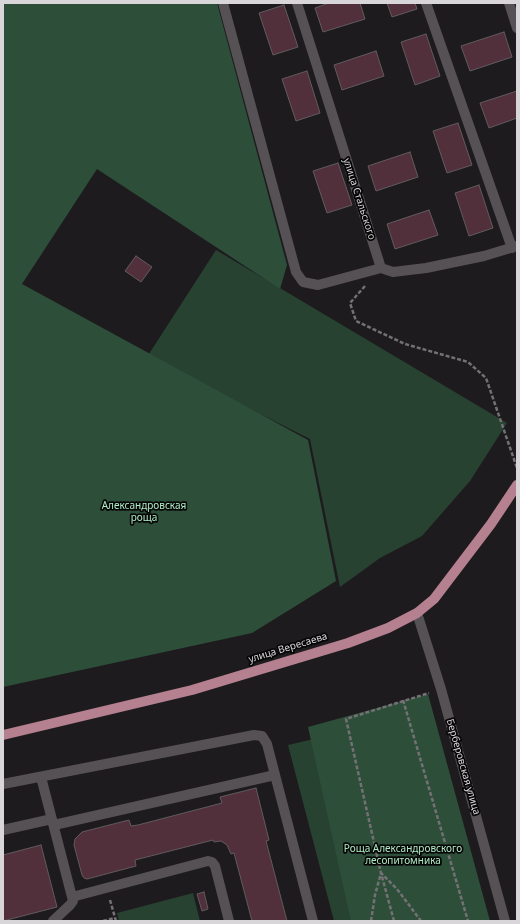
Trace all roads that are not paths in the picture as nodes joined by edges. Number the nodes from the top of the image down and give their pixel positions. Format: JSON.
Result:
{"nodes":[{"id":1,"x":223,"y":3,"type":"edge"},
{"id":2,"x":297,"y":3,"type":"edge"},
{"id":3,"x":426,"y":3,"type":"edge"},
{"id":4,"x":509,"y":3,"type":"edge"},
{"id":5,"x":517,"y":28,"type":"edge"},
{"id":6,"x":514,"y":247,"type":"edge"},
{"id":7,"x":381,"y":268,"type":"junction"},
{"id":8,"x":517,"y":484,"type":"edge"},
{"id":9,"x":417,"y":614,"type":"junction"},
{"id":10,"x":3,"y":735,"type":"edge"},
{"id":11,"x":275,"y":775,"type":"junction"},
{"id":12,"x":41,"y":777,"type":"junction"},
{"id":13,"x":3,"y":784,"type":"edge"},
{"id":14,"x":53,"y":822,"type":"junction"},
{"id":15,"x":3,"y":830,"type":"edge"},
{"id":16,"x":72,"y":897,"type":"junction"},
{"id":17,"x":53,"y":921,"type":"edge"},
{"id":18,"x":229,"y":921,"type":"edge"},
{"id":19,"x":313,"y":921,"type":"edge"},
{"id":20,"x":505,"y":921,"type":"edge"}],
"edges":[{"from":1,"to":7,"type":"street"},
{"from":2,"to":7,"type":"street","name":"улица Стальского"},
{"from":3,"to":6,"type":"street"},
{"from":4,"to":5,"type":"street"},
{"from":6,"to":7,"type":"street"},
{"from":8,"to":9,"type":"main road","name":"улица Вересаева"},
{"from":9,"to":10,"type":"main road","name":"улица Вересаева"},
{"from":9,"to":20,"type":"street","name":"Берберовская улица"},
{"from":11,"to":12,"type":"street"},
{"from":11,"to":14,"type":"street"},
{"from":11,"to":19,"type":"street"},
{"from":12,"to":13,"type":"street"},
{"from":12,"to":14,"type":"street"},
{"from":14,"to":15,"type":"street"},
{"from":14,"to":16,"type":"street"},
{"from":16,"to":17,"type":"street"},
{"from":16,"to":18,"type":"street"}]}
